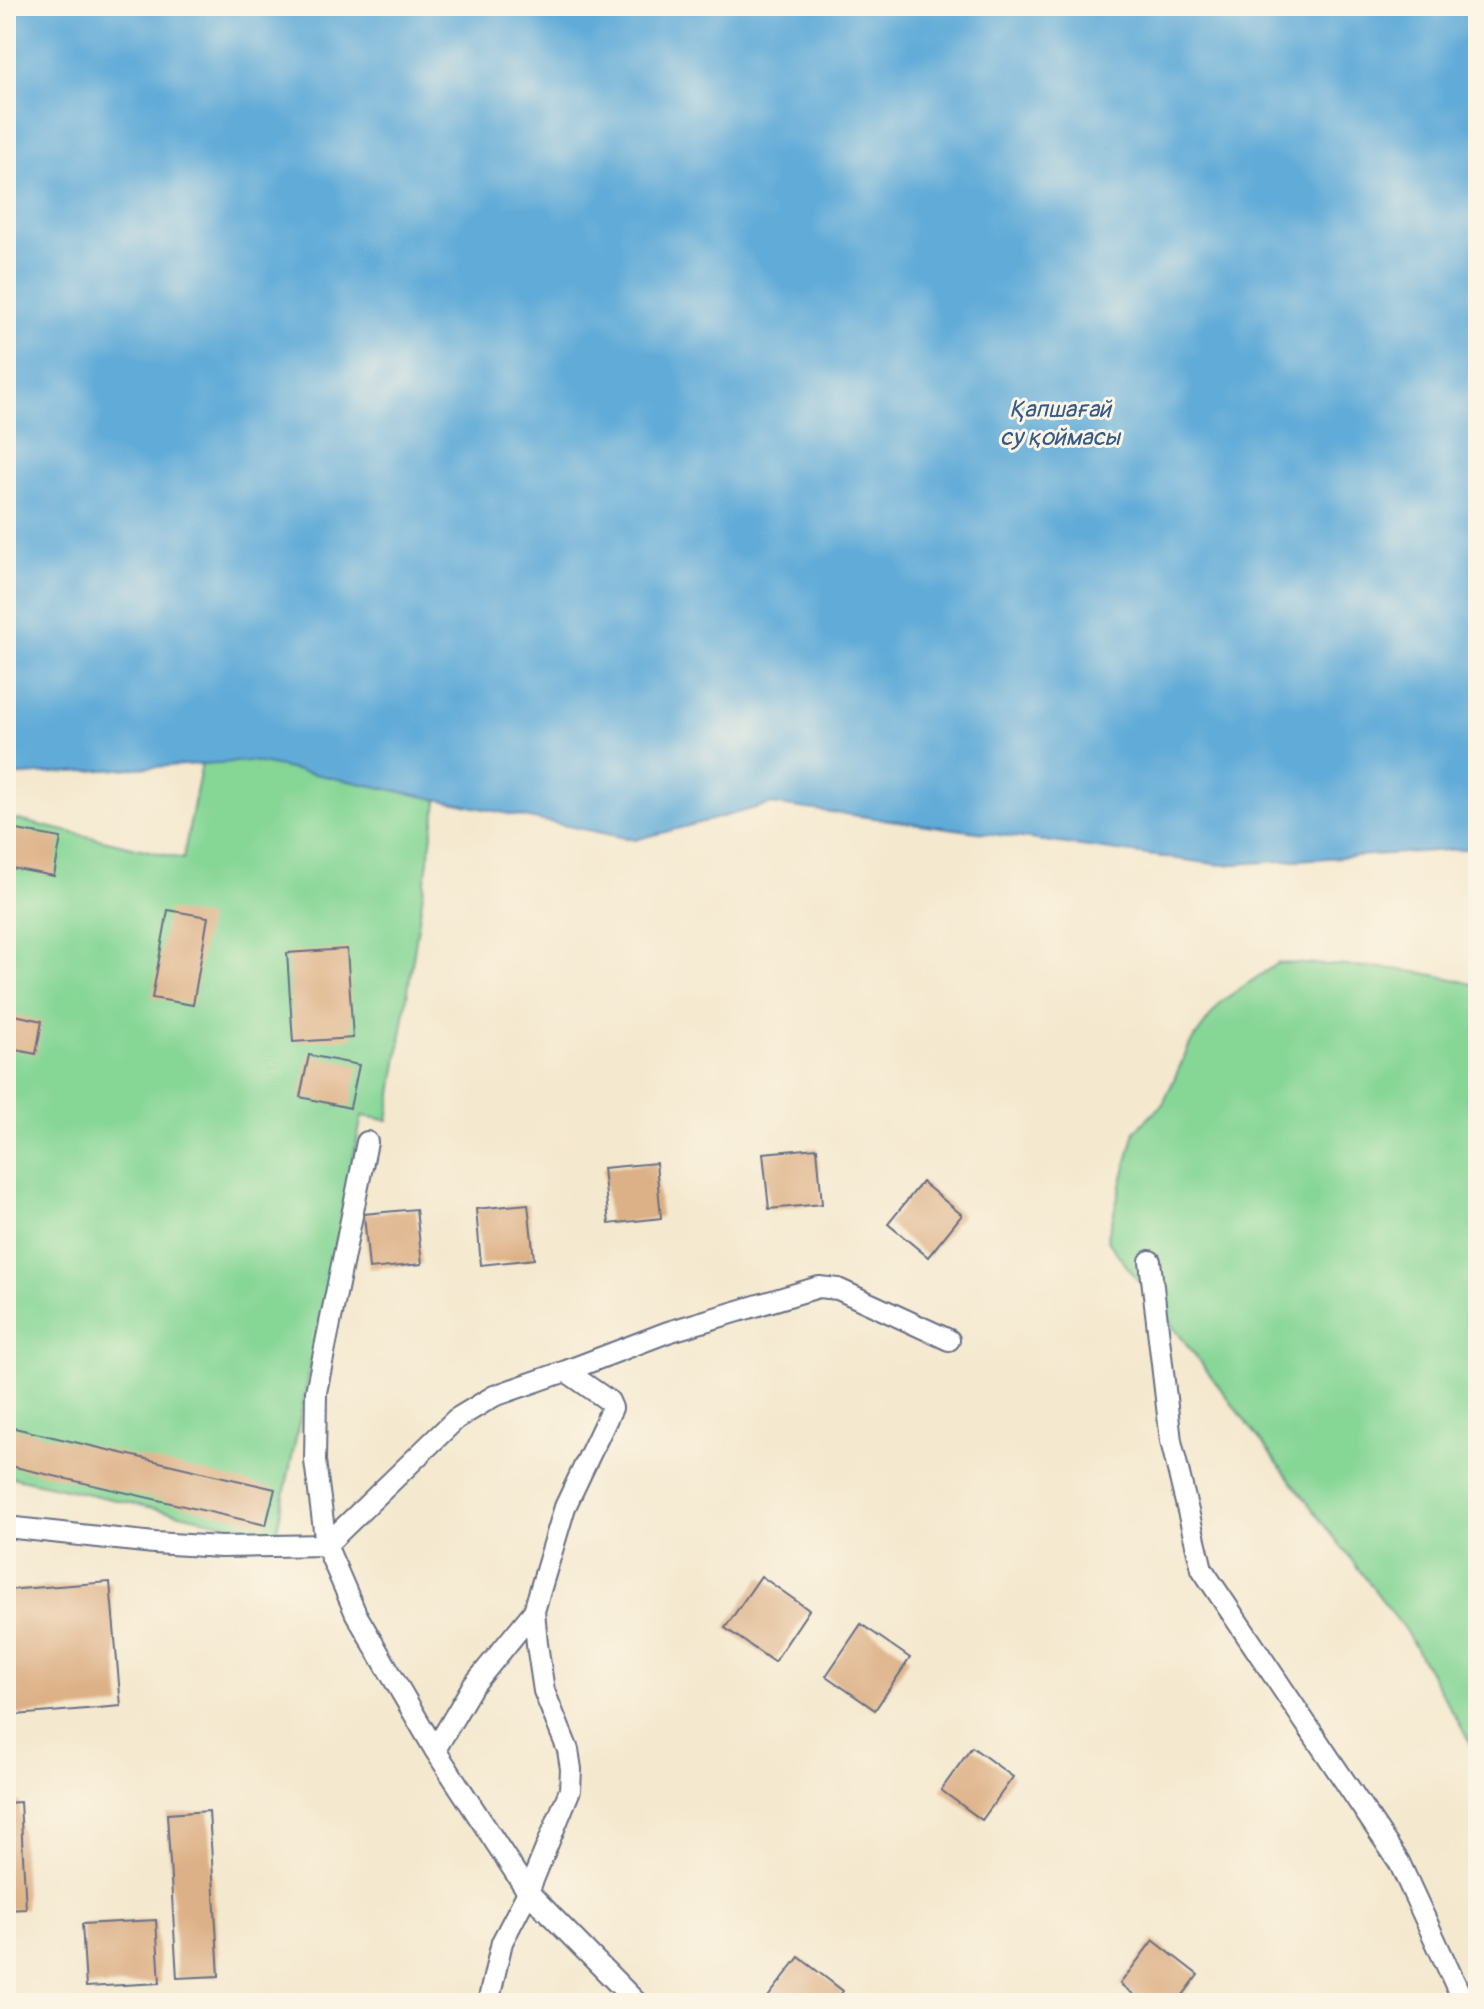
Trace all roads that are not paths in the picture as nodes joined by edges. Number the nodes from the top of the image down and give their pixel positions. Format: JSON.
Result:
{"nodes":[{"id":1,"x":367,"y":1142,"type":"dead end"},
{"id":2,"x":1150,"y":1261,"type":"dead end"},
{"id":3,"x":949,"y":1340,"type":"dead end"},
{"id":4,"x":566,"y":1371,"type":"junction"},
{"id":5,"x":6,"y":1527,"type":"edge"},
{"id":6,"x":326,"y":1545,"type":"junction"},
{"id":7,"x":534,"y":1611,"type":"junction"},
{"id":8,"x":435,"y":1750,"type":"junction"},
{"id":9,"x":528,"y":1892,"type":"junction"},
{"id":10,"x":488,"y":2003,"type":"edge"},
{"id":11,"x":637,"y":2003,"type":"edge"},
{"id":12,"x":1464,"y":2003,"type":"edge"}],
"edges":[{"from":1,"to":6,"type":"lane"},
{"from":2,"to":12,"type":"lane"},
{"from":3,"to":4,"type":"lane"},
{"from":4,"to":6,"type":"lane"},
{"from":4,"to":7,"type":"lane"},
{"from":5,"to":6,"type":"lane"},
{"from":6,"to":8,"type":"lane"},
{"from":7,"to":8,"type":"lane"},
{"from":7,"to":9,"type":"lane"},
{"from":8,"to":9,"type":"lane"},
{"from":9,"to":10,"type":"lane"},
{"from":9,"to":11,"type":"lane"}]}
